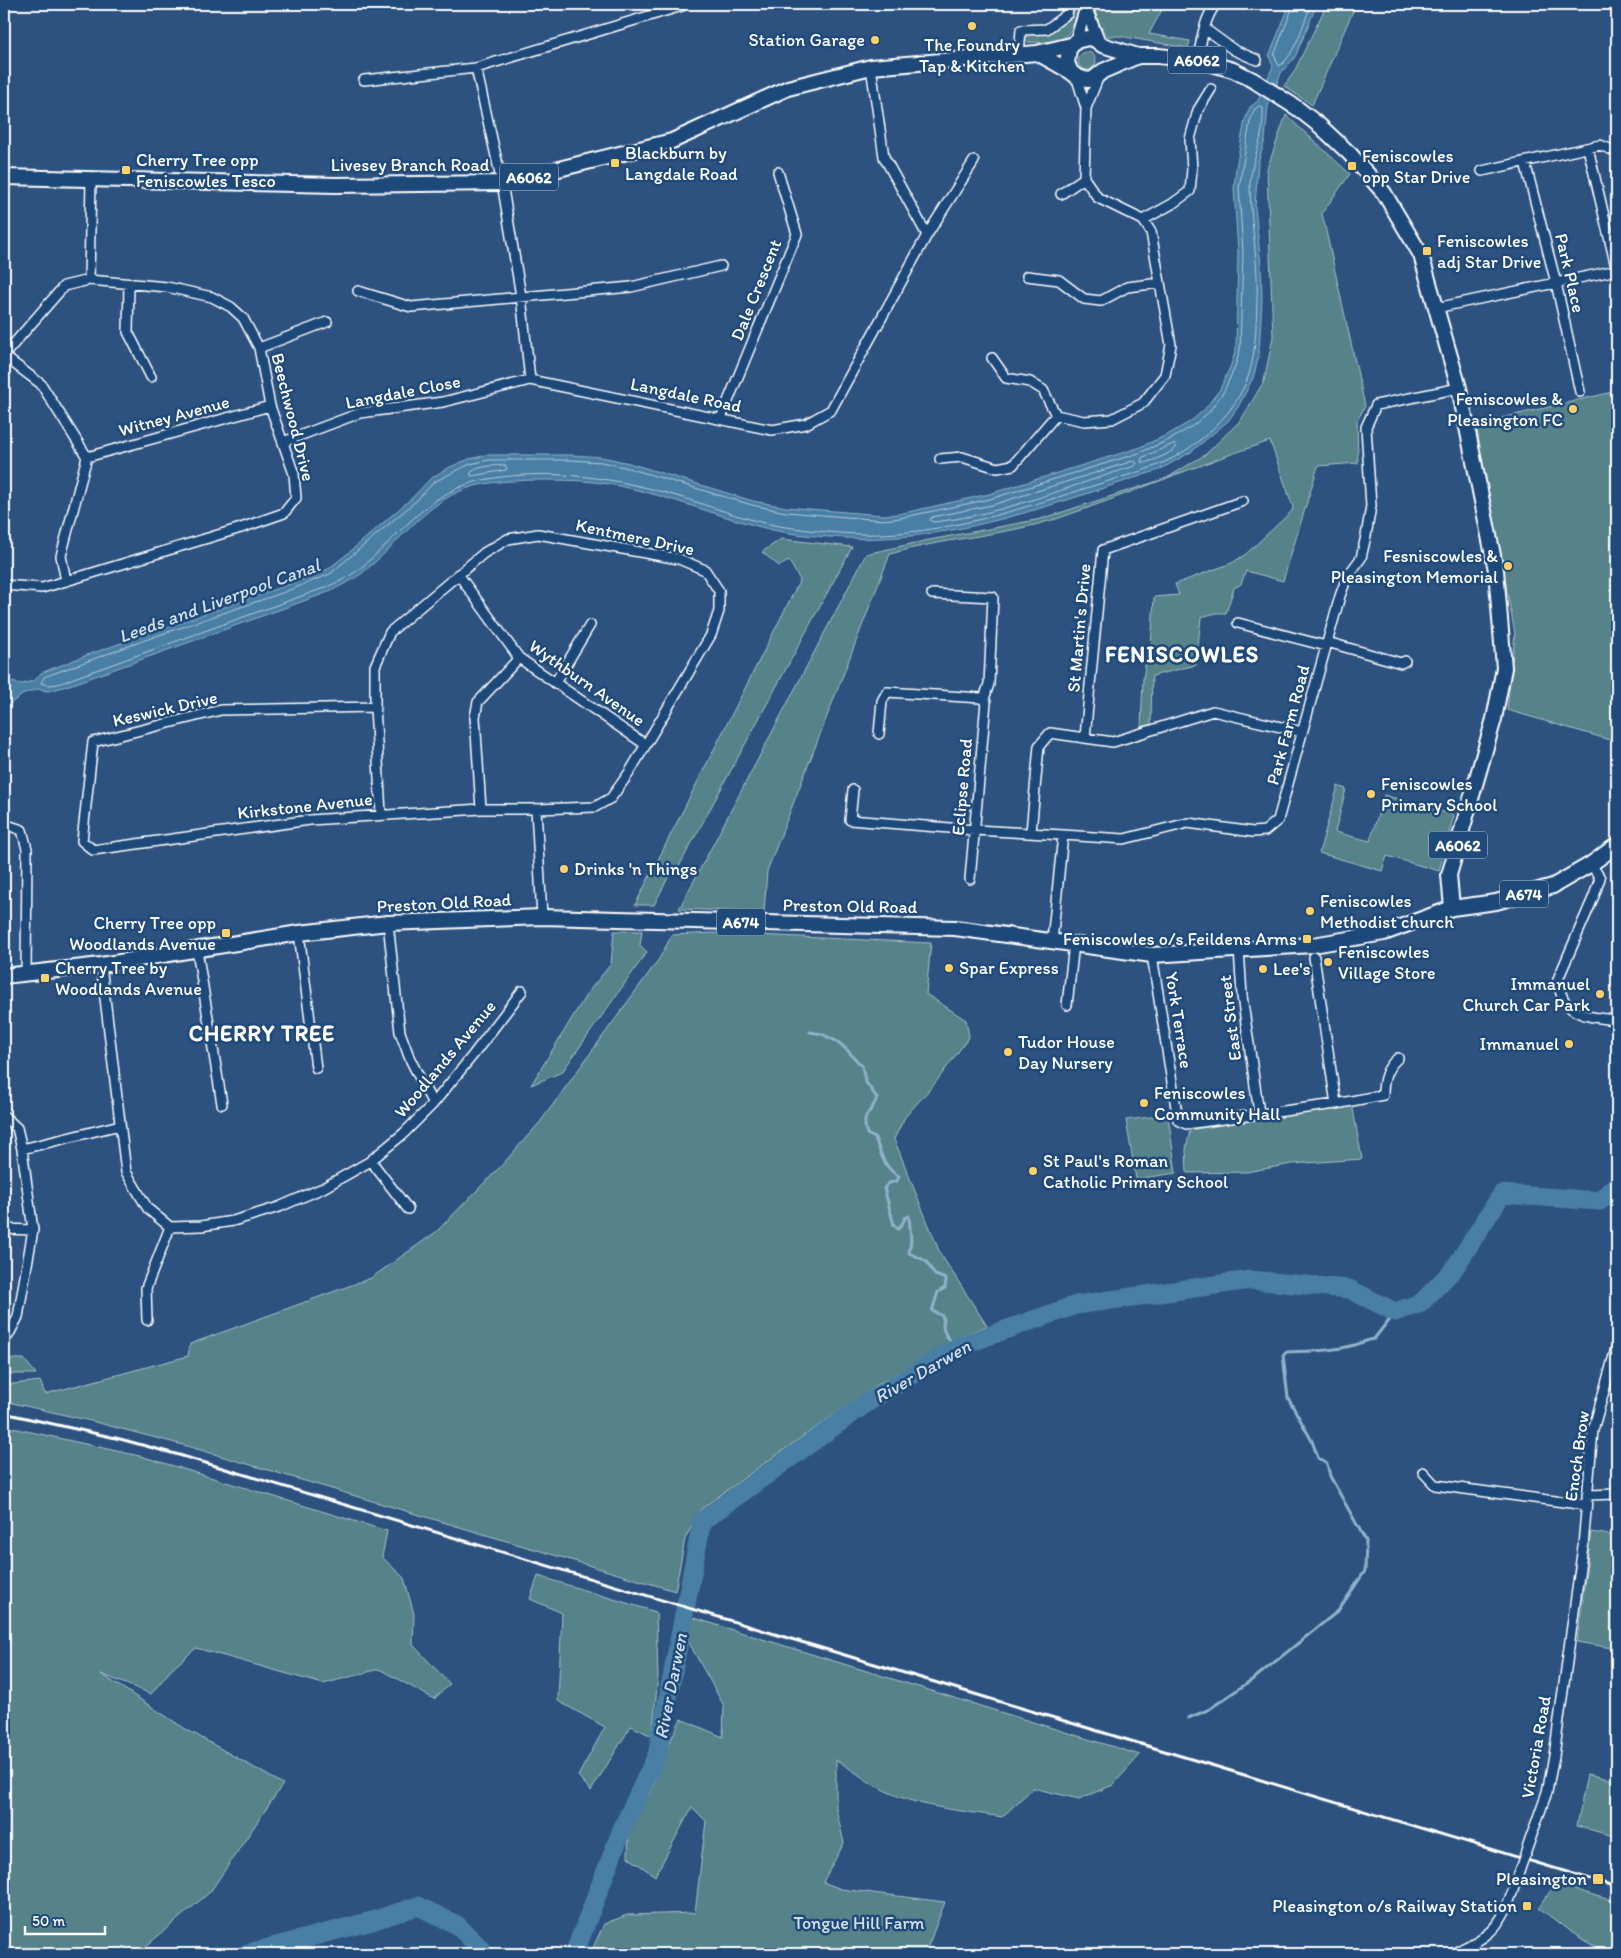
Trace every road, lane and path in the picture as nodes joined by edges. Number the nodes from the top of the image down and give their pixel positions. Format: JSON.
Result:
{"nodes":[{"id":1,"x":1069,"y":4,"type":"edge"},
{"id":2,"x":1216,"y":4,"type":"edge"},
{"id":3,"x":682,"y":6,"type":"dead end"},
{"id":4,"x":1087,"y":6,"type":"edge"},
{"id":5,"x":1205,"y":29,"type":"junction"},
{"id":6,"x":1074,"y":43,"type":"junction"},
{"id":7,"x":1101,"y":44,"type":"junction"},
{"id":8,"x":1037,"y":53,"type":"junction"},
{"id":9,"x":1019,"y":54,"type":"junction"},
{"id":10,"x":1138,"y":56,"type":"junction"},
{"id":11,"x":1198,"y":60,"type":"junction"},
{"id":12,"x":1257,"y":60,"type":"dead end"},
{"id":13,"x":871,"y":67,"type":"junction"},
{"id":14,"x":476,"y":68,"type":"junction"},
{"id":15,"x":1073,"y":74,"type":"junction"},
{"id":16,"x":1101,"y":74,"type":"junction"},
{"id":17,"x":364,"y":80,"type":"dead end"},
{"id":18,"x":1211,"y":89,"type":"dead end"},
{"id":19,"x":1086,"y":108,"type":"junction"},
{"id":20,"x":1588,"y":148,"type":"junction"},
{"id":21,"x":1617,"y":152,"type":"edge"},
{"id":22,"x":974,"y":161,"type":"dead end"},
{"id":23,"x":1525,"y":162,"type":"junction"},
{"id":24,"x":1482,"y":171,"type":"dead end"},
{"id":25,"x":778,"y":172,"type":"dead end"},
{"id":26,"x":4,"y":177,"type":"edge"},
{"id":27,"x":1084,"y":178,"type":"junction"},
{"id":28,"x":91,"y":179,"type":"junction"},
{"id":29,"x":502,"y":183,"type":"junction"},
{"id":30,"x":1061,"y":194,"type":"dead end"},
{"id":31,"x":1143,"y":220,"type":"junction"},
{"id":32,"x":927,"y":235,"type":"junction"},
{"id":33,"x":721,"y":266,"type":"dead end"},
{"id":34,"x":1617,"y":271,"type":"edge"},
{"id":35,"x":1027,"y":276,"type":"dead end"},
{"id":36,"x":89,"y":280,"type":"junction"},
{"id":37,"x":1160,"y":283,"type":"junction"},
{"id":38,"x":1556,"y":283,"type":"junction"},
{"id":39,"x":129,"y":284,"type":"junction"},
{"id":40,"x":358,"y":291,"type":"dead end"},
{"id":41,"x":521,"y":296,"type":"junction"},
{"id":42,"x":1436,"y":308,"type":"junction"},
{"id":43,"x":327,"y":322,"type":"dead end"},
{"id":44,"x":259,"y":348,"type":"junction"},
{"id":45,"x":4,"y":355,"type":"edge"},
{"id":46,"x":992,"y":358,"type":"dead end"},
{"id":47,"x":151,"y":377,"type":"dead end"},
{"id":48,"x":530,"y":380,"type":"junction"},
{"id":49,"x":1459,"y":388,"type":"junction"},
{"id":50,"x":1580,"y":392,"type":"dead end"},
{"id":51,"x":270,"y":406,"type":"junction"},
{"id":52,"x":1056,"y":415,"type":"junction"},
{"id":53,"x":721,"y":418,"type":"junction"},
{"id":54,"x":283,"y":442,"type":"junction"},
{"id":55,"x":87,"y":457,"type":"junction"},
{"id":56,"x":940,"y":459,"type":"dead end"},
{"id":57,"x":1244,"y":501,"type":"dead end"},
{"id":58,"x":458,"y":574,"type":"junction"},
{"id":59,"x":66,"y":581,"type":"junction"},
{"id":60,"x":4,"y":585,"type":"edge"},
{"id":61,"x":932,"y":594,"type":"dead end"},
{"id":62,"x":1238,"y":623,"type":"dead end"},
{"id":63,"x":590,"y":625,"type":"dead end"},
{"id":64,"x":1327,"y":644,"type":"junction"},
{"id":65,"x":519,"y":658,"type":"junction"},
{"id":66,"x":1405,"y":661,"type":"dead end"},
{"id":67,"x":556,"y":683,"type":"junction"},
{"id":68,"x":984,"y":699,"type":"junction"},
{"id":69,"x":375,"y":707,"type":"junction"},
{"id":70,"x":1302,"y":732,"type":"junction"},
{"id":71,"x":879,"y":734,"type":"dead end"},
{"id":72,"x":1085,"y":738,"type":"junction"},
{"id":73,"x":646,"y":745,"type":"junction"},
{"id":74,"x":853,"y":790,"type":"dead end"},
{"id":75,"x":536,"y":809,"type":"junction"},
{"id":76,"x":481,"y":810,"type":"junction"},
{"id":77,"x":381,"y":814,"type":"junction"},
{"id":78,"x":4,"y":824,"type":"edge"},
{"id":79,"x":975,"y":830,"type":"junction"},
{"id":80,"x":1031,"y":832,"type":"junction"},
{"id":81,"x":1063,"y":835,"type":"junction"},
{"id":82,"x":82,"y":841,"type":"joint"},
{"id":83,"x":1617,"y":845,"type":"edge"},
{"id":84,"x":1591,"y":864,"type":"junction"},
{"id":85,"x":970,"y":879,"type":"dead end"},
{"id":86,"x":1452,"y":908,"type":"junction"},
{"id":87,"x":542,"y":917,"type":"junction"},
{"id":88,"x":388,"y":923,"type":"junction"},
{"id":89,"x":299,"y":933,"type":"junction"},
{"id":90,"x":1052,"y":941,"type":"junction"},
{"id":91,"x":1074,"y":944,"type":"junction"},
{"id":92,"x":1239,"y":949,"type":"junction"},
{"id":93,"x":197,"y":950,"type":"junction"},
{"id":94,"x":1152,"y":955,"type":"junction"},
{"id":95,"x":1314,"y":957,"type":"dead end"},
{"id":96,"x":101,"y":965,"type":"junction"},
{"id":97,"x":26,"y":975,"type":"junction"},
{"id":98,"x":4,"y":976,"type":"edge"},
{"id":99,"x":522,"y":991,"type":"dead end"},
{"id":100,"x":1067,"y":1005,"type":"dead end"},
{"id":101,"x":1617,"y":1020,"type":"edge"},
{"id":102,"x":1398,"y":1058,"type":"dead end"},
{"id":103,"x":316,"y":1068,"type":"dead end"},
{"id":104,"x":222,"y":1104,"type":"dead end"},
{"id":105,"x":433,"y":1104,"type":"junction"},
{"id":106,"x":1336,"y":1104,"type":"junction"},
{"id":107,"x":1259,"y":1113,"type":"junction"},
{"id":108,"x":4,"y":1116,"type":"edge"},
{"id":109,"x":120,"y":1125,"type":"junction"},
{"id":110,"x":22,"y":1149,"type":"junction"},
{"id":111,"x":371,"y":1161,"type":"junction"},
{"id":112,"x":408,"y":1209,"type":"dead end"},
{"id":113,"x":170,"y":1227,"type":"junction"},
{"id":114,"x":4,"y":1229,"type":"edge"},
{"id":115,"x":33,"y":1230,"type":"junction"},
{"id":116,"x":147,"y":1320,"type":"dead end"},
{"id":117,"x":4,"y":1338,"type":"edge"},
{"id":118,"x":1617,"y":1344,"type":"edge"},
{"id":119,"x":1423,"y":1472,"type":"dead end"},
{"id":120,"x":1617,"y":1494,"type":"edge"},
{"id":121,"x":1587,"y":1495,"type":"junction"},
{"id":122,"x":1586,"y":1505,"type":"junction"},
{"id":123,"x":1579,"y":1574,"type":"joint"},
{"id":124,"x":1452,"y":1954,"type":"edge"}],
"edges":[{"from":1,"to":9,"type":"street"},
{"from":2,"to":5,"type":"street"},
{"from":3,"to":14,"type":"street"},
{"from":4,"to":6,"type":"street"},
{"from":4,"to":7,"type":"street"},
{"from":5,"to":11,"type":"street"},
{"from":5,"to":12,"type":"street"},
{"from":6,"to":7,"type":"main road","name":"Livesey Branch Road","number":"A6062"},
{"from":6,"to":8,"type":"main road","name":"Livesey Branch Road","number":"A6062"},
{"from":6,"to":15,"type":"main road"},
{"from":7,"to":10,"type":"main road","name":"Livesey Branch Road","number":"A6062"},
{"from":7,"to":16,"type":"main road"},
{"from":8,"to":9,"type":"main road","name":"Livesey Branch Road","number":"A6062"},
{"from":8,"to":15,"type":"main road","name":"Livesey Branch Road","number":"A6062"},
{"from":9,"to":13,"type":"main road","name":"Livesey Branch Road","number":"A6062"},
{"from":10,"to":11,"type":"main road","name":"Livesey Branch Road","number":"A6062"},
{"from":10,"to":16,"type":"main road","name":"Livesey Branch Road","number":"A6062"},
{"from":11,"to":42,"type":"main road","name":"Livesey Branch Road","number":"A6062"},
{"from":13,"to":29,"type":"main road","name":"Livesey Branch Road","number":"A6062"},
{"from":13,"to":32,"type":"street"},
{"from":14,"to":17,"type":"street"},
{"from":14,"to":29,"type":"street"},
{"from":15,"to":16,"type":"main road","name":"Livesey Branch Road","number":"A6062"},
{"from":15,"to":19,"type":"street"},
{"from":16,"to":19,"type":"street"},
{"from":18,"to":31,"type":"street"},
{"from":19,"to":27,"type":"street"},
{"from":20,"to":21,"type":"street"},
{"from":20,"to":23,"type":"street"},
{"from":20,"to":34,"type":"street"},
{"from":22,"to":32,"type":"street","name":"Langdale Road"},
{"from":23,"to":24,"type":"street"},
{"from":23,"to":38,"type":"street","name":"Park Place"},
{"from":25,"to":53,"type":"street","name":"Dale Crescent"},
{"from":26,"to":28,"type":"main road","name":"Livesey Branch Road","number":"A6062"},
{"from":27,"to":30,"type":"street"},
{"from":27,"to":31,"type":"street"},
{"from":28,"to":29,"type":"main road","name":"Livesey Branch Road","number":"A6062"},
{"from":28,"to":36,"type":"street"},
{"from":29,"to":41,"type":"street"},
{"from":31,"to":37,"type":"street"},
{"from":32,"to":53,"type":"street","name":"Langdale Road"},
{"from":33,"to":41,"type":"street"},
{"from":34,"to":38,"type":"street"},
{"from":35,"to":37,"type":"street"},
{"from":36,"to":39,"type":"street","name":"Beechwood Drive"},
{"from":36,"to":45,"type":"street","name":"Beechwood Drive"},
{"from":37,"to":52,"type":"street"},
{"from":38,"to":42,"type":"street"},
{"from":38,"to":50,"type":"street","name":"Park Place"},
{"from":39,"to":44,"type":"street","name":"Beechwood Drive"},
{"from":39,"to":47,"type":"street"},
{"from":40,"to":41,"type":"street"},
{"from":41,"to":48,"type":"street"},
{"from":42,"to":49,"type":"main road","name":"Livesey Branch Road","number":"A6062"},
{"from":43,"to":44,"type":"street"},
{"from":44,"to":51,"type":"street","name":"Beechwood Drive"},
{"from":45,"to":55,"type":"street"},
{"from":46,"to":52,"type":"street"},
{"from":48,"to":53,"type":"street","name":"Langdale Road"},
{"from":48,"to":54,"type":"street","name":"Langdale Close"},
{"from":49,"to":64,"type":"street","name":"Park Farm Road"},
{"from":49,"to":86,"type":"main road","name":"Livesey Branch Road","number":"A6062"},
{"from":51,"to":54,"type":"street","name":"Beechwood Drive"},
{"from":51,"to":55,"type":"street","name":"Witney Avenue"},
{"from":52,"to":56,"type":"street"},
{"from":54,"to":59,"type":"street","name":"Beechwood Drive"},
{"from":55,"to":59,"type":"street"},
{"from":57,"to":72,"type":"street","name":"St Martin's Drive"},
{"from":58,"to":65,"type":"street","name":"Wythburn Avenue"},
{"from":58,"to":69,"type":"street","name":"Kentmere Drive"},
{"from":58,"to":73,"type":"street","name":"Kentmere Drive"},
{"from":59,"to":60,"type":"street","name":"Beechwood Drive"},
{"from":61,"to":68,"type":"street","name":"Eclipse Road"},
{"from":62,"to":64,"type":"street"},
{"from":63,"to":67,"type":"street"},
{"from":64,"to":66,"type":"street"},
{"from":64,"to":70,"type":"street","name":"Park Farm Road"},
{"from":65,"to":67,"type":"street","name":"Wythburn Avenue"},
{"from":65,"to":76,"type":"street"},
{"from":67,"to":73,"type":"street","name":"Wythburn Avenue"},
{"from":68,"to":71,"type":"street"},
{"from":68,"to":79,"type":"street","name":"Eclipse Road"},
{"from":69,"to":77,"type":"street","name":"Kentmere Drive"},
{"from":69,"to":82,"type":"street","name":"Keswick Drive"},
{"from":70,"to":72,"type":"street"},
{"from":70,"to":81,"type":"street","name":"Park Farm Road"},
{"from":72,"to":80,"type":"street"},
{"from":73,"to":75,"type":"street","name":"Kentmere Drive"},
{"from":74,"to":79,"type":"street","name":"Park Farm Road"},
{"from":75,"to":76,"type":"street","name":"Kirkstone Avenue"},
{"from":75,"to":87,"type":"street"},
{"from":76,"to":77,"type":"street","name":"Kirkstone Avenue"},
{"from":77,"to":82,"type":"street","name":"Kirkstone Avenue"},
{"from":78,"to":97,"type":"street"},
{"from":79,"to":80,"type":"street","name":"Park Farm Road"},
{"from":79,"to":85,"type":"street","name":"Eclipse Road"},
{"from":80,"to":81,"type":"street","name":"Park Farm Road"},
{"from":81,"to":90,"type":"street"},
{"from":83,"to":84,"type":"main road","name":"Preston Old Road","number":"A674"},
{"from":84,"to":86,"type":"main road","name":"Preston Old Road","number":"A674"},
{"from":84,"to":101,"type":"street"},
{"from":86,"to":92,"type":"main road","name":"Preston Old Road","number":"A674"},
{"from":87,"to":88,"type":"main road","name":"Preston Old Road","number":"A674"},
{"from":87,"to":90,"type":"main road","name":"Preston Old Road","number":"A674"},
{"from":88,"to":89,"type":"main road","name":"Preston Old Road","number":"A674"},
{"from":88,"to":105,"type":"street"},
{"from":89,"to":93,"type":"main road","name":"Preston Old Road","number":"A674"},
{"from":89,"to":103,"type":"street"},
{"from":90,"to":91,"type":"main road","name":"Preston Old Road","number":"A674"},
{"from":91,"to":94,"type":"main road","name":"Preston Old Road","number":"A674"},
{"from":91,"to":100,"type":"street"},
{"from":92,"to":94,"type":"main road","name":"Preston Old Road","number":"A674"},
{"from":92,"to":107,"type":"street","name":"East Street"},
{"from":93,"to":96,"type":"main road","name":"Preston Old Road","number":"A674"},
{"from":93,"to":104,"type":"street"},
{"from":94,"to":107,"type":"street","name":"York Terrace"},
{"from":95,"to":106,"type":"street"},
{"from":96,"to":97,"type":"main road","name":"Preston Old Road","number":"A674"},
{"from":96,"to":109,"type":"street"},
{"from":97,"to":98,"type":"main road","name":"Preston Old Road","number":"A674"},
{"from":99,"to":105,"type":"street","name":"Woodlands Avenue"},
{"from":102,"to":106,"type":"street"},
{"from":105,"to":111,"type":"street","name":"Woodlands Avenue"},
{"from":106,"to":107,"type":"street"},
{"from":108,"to":110,"type":"street"},
{"from":109,"to":110,"type":"street"},
{"from":109,"to":113,"type":"street"},
{"from":110,"to":115,"type":"street"},
{"from":111,"to":112,"type":"street"},
{"from":111,"to":113,"type":"street","name":"Woodlands Avenue"},
{"from":113,"to":116,"type":"street"},
{"from":114,"to":115,"type":"street"},
{"from":115,"to":117,"type":"street"},
{"from":118,"to":121,"type":"street","name":"Enoch Brow"},
{"from":119,"to":122,"type":"street"},
{"from":120,"to":121,"type":"street"},
{"from":121,"to":122,"type":"street","name":"Enoch Brow"},
{"from":122,"to":123,"type":"street","name":"Enoch Brow"},
{"from":123,"to":124,"type":"street","name":"Victoria Road","bridge":true}]}
